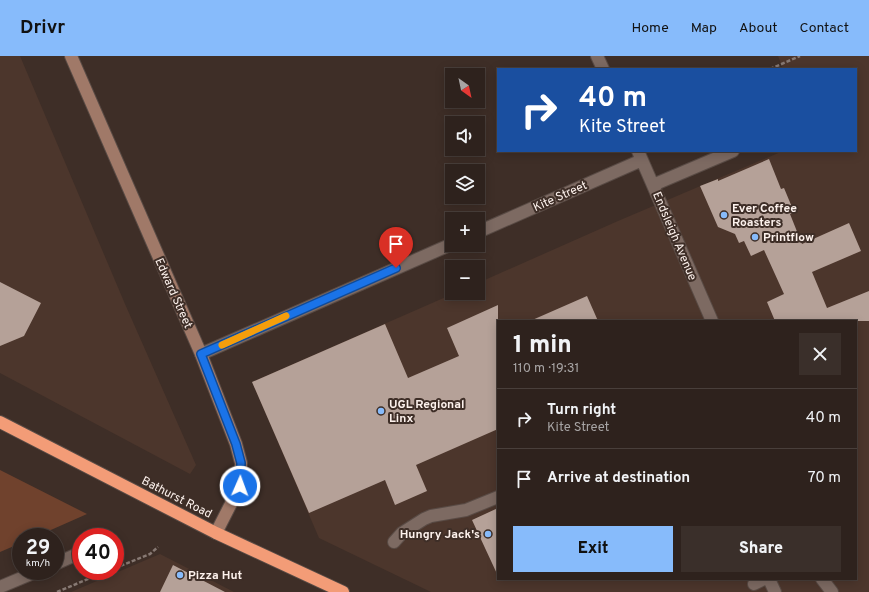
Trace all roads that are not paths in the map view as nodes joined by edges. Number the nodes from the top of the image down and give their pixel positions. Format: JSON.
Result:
{"nodes":[{"id":1,"x":71,"y":56,"type":"edge"},
{"id":2,"x":597,"y":56,"type":"edge"},
{"id":3,"x":603,"y":68,"type":"edge"},
{"id":4,"x":731,"y":152,"type":"edge"},
{"id":5,"x":640,"y":156,"type":"edge"},
{"id":6,"x":654,"y":185,"type":"junction"},
{"id":7,"x":485,"y":229,"type":"edge"},
{"id":8,"x":445,"y":247,"type":"edge"},
{"id":9,"x":712,"y":320,"type":"edge"},
{"id":10,"x":201,"y":354,"type":"junction"},
{"id":11,"x":0,"y":422,"type":"edge"},
{"id":12,"x":497,"y":497,"type":"edge"},
{"id":13,"x":216,"y":533,"type":"junction"},
{"id":14,"x":394,"y":542,"type":"dead end"},
{"id":15,"x":17,"y":580,"type":"edge"},
{"id":16,"x":769,"y":580,"type":"edge"},
{"id":17,"x":822,"y":580,"type":"edge"},
{"id":18,"x":823,"y":580,"type":"edge"},
{"id":19,"x":0,"y":587,"type":"edge"},
{"id":20,"x":343,"y":592,"type":"edge"},
{"id":21,"x":775,"y":592,"type":"edge"},
{"id":22,"x":823,"y":592,"type":"edge"},
{"id":23,"x":832,"y":592,"type":"edge"}],
"edges":[{"from":1,"to":10,"type":"street","name":"Edward Street"},
{"from":2,"to":3,"type":"street"},
{"from":4,"to":6,"type":"street"},
{"from":5,"to":6,"type":"street","name":"Endsleigh Avenue"},
{"from":5,"to":7,"type":"street","name":"Kite Street"},
{"from":6,"to":9,"type":"street","name":"Endsleigh Avenue"},
{"from":8,"to":10,"type":"street"},
{"from":10,"to":13,"type":"street","name":"Edward Street"},
{"from":11,"to":13,"type":"highway","name":"Bathurst Road"},
{"from":12,"to":14,"type":"street"},
{"from":13,"to":20,"type":"highway","name":"Bathurst Road"},
{"from":15,"to":19,"type":"street"},
{"from":16,"to":21,"type":"street"},
{"from":17,"to":22,"type":"street"},
{"from":18,"to":23,"type":"street"}]}
